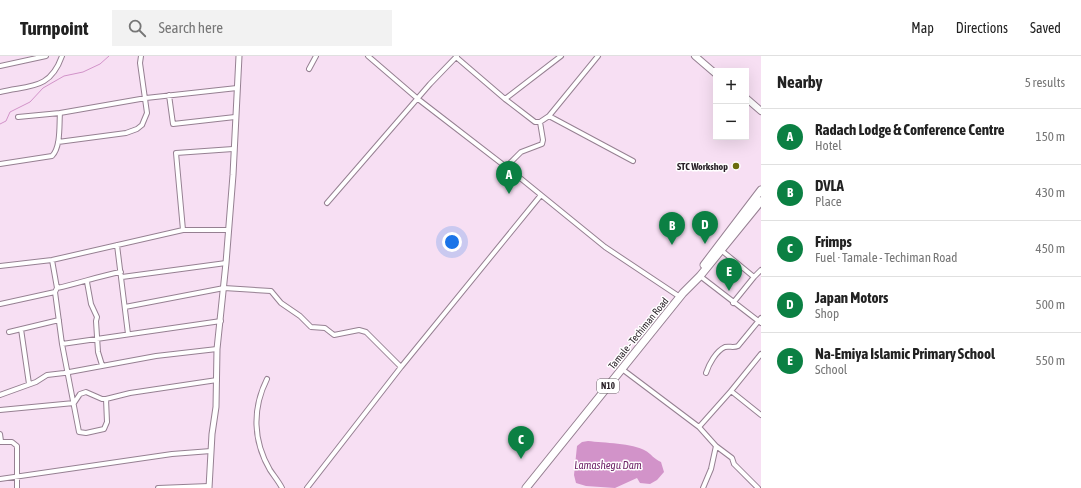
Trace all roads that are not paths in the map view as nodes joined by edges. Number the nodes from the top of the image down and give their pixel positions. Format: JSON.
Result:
{"nodes":[{"id":1,"x":46,"y":56,"type":"edge"},
{"id":2,"x":62,"y":56,"type":"edge"},
{"id":3,"x":142,"y":56,"type":"edge"},
{"id":4,"x":239,"y":56,"type":"edge"},
{"id":5,"x":316,"y":56,"type":"edge"},
{"id":6,"x":368,"y":56,"type":"edge"},
{"id":7,"x":457,"y":56,"type":"edge"},
{"id":8,"x":561,"y":56,"type":"edge"},
{"id":9,"x":598,"y":56,"type":"edge"},
{"id":10,"x":695,"y":56,"type":"edge"},
{"id":11,"x":0,"y":66,"type":"edge"},
{"id":12,"x":308,"y":69,"type":"dead end"},
{"id":13,"x":713,"y":71,"type":"edge"},
{"id":14,"x":237,"y":88,"type":"junction"},
{"id":15,"x":0,"y":92,"type":"edge"},
{"id":16,"x":169,"y":95,"type":"junction"},
{"id":17,"x":146,"y":98,"type":"junction"},
{"id":18,"x":418,"y":99,"type":"junction"},
{"id":19,"x":505,"y":99,"type":"junction"},
{"id":20,"x":749,"y":101,"type":"edge"},
{"id":21,"x":761,"y":111,"type":"edge"},
{"id":22,"x":60,"y":113,"type":"junction"},
{"id":23,"x":549,"y":116,"type":"junction"},
{"id":24,"x":18,"y":117,"type":"dead end"},
{"id":25,"x":235,"y":117,"type":"junction"},
{"id":26,"x":540,"y":122,"type":"junction"},
{"id":27,"x":58,"y":142,"type":"junction"},
{"id":28,"x":233,"y":149,"type":"junction"},
{"id":29,"x":633,"y":161,"type":"dead end"},
{"id":30,"x":0,"y":164,"type":"edge"},
{"id":31,"x":506,"y":166,"type":"junction"},
{"id":32,"x":761,"y":190,"type":"edge"},
{"id":33,"x":541,"y":195,"type":"junction"},
{"id":34,"x":761,"y":202,"type":"edge"},
{"id":35,"x":327,"y":203,"type":"dead end"},
{"id":36,"x":183,"y":230,"type":"junction"},
{"id":37,"x":228,"y":230,"type":"junction"},
{"id":38,"x":732,"y":232,"type":"junction"},
{"id":39,"x":117,"y":245,"type":"junction"},
{"id":40,"x":721,"y":250,"type":"junction"},
{"id":41,"x":52,"y":260,"type":"junction"},
{"id":42,"x":226,"y":263,"type":"junction"},
{"id":43,"x":0,"y":266,"type":"edge"},
{"id":44,"x":761,"y":270,"type":"edge"},
{"id":45,"x":121,"y":272,"type":"junction"},
{"id":46,"x":700,"y":276,"type":"junction"},
{"id":47,"x":122,"y":277,"type":"junction"},
{"id":48,"x":754,"y":277,"type":"junction"},
{"id":49,"x":87,"y":282,"type":"junction"},
{"id":50,"x":690,"y":285,"type":"junction"},
{"id":51,"x":224,"y":288,"type":"junction"},
{"id":52,"x":56,"y":290,"type":"junction"},
{"id":53,"x":680,"y":297,"type":"junction"},
{"id":54,"x":733,"y":303,"type":"junction"},
{"id":55,"x":0,"y":304,"type":"edge"},
{"id":56,"x":125,"y":307,"type":"junction"},
{"id":57,"x":59,"y":320,"type":"junction"},
{"id":58,"x":221,"y":321,"type":"junction"},
{"id":59,"x":760,"y":321,"type":"edge"},
{"id":60,"x":21,"y":329,"type":"junction"},
{"id":61,"x":8,"y":332,"type":"dead end"},
{"id":62,"x":128,"y":334,"type":"junction"},
{"id":63,"x":97,"y":339,"type":"junction"},
{"id":64,"x":62,"y":344,"type":"junction"},
{"id":65,"x":217,"y":349,"type":"junction"},
{"id":66,"x":761,"y":354,"type":"edge"},
{"id":67,"x":102,"y":365,"type":"junction"},
{"id":68,"x":401,"y":367,"type":"junction"},
{"id":69,"x":622,"y":369,"type":"junction"},
{"id":70,"x":68,"y":372,"type":"junction"},
{"id":71,"x":706,"y":373,"type":"dead end"},
{"id":72,"x":266,"y":379,"type":"dead end"},
{"id":73,"x":217,"y":380,"type":"junction"},
{"id":74,"x":29,"y":384,"type":"junction"},
{"id":75,"x":731,"y":391,"type":"junction"},
{"id":76,"x":0,"y":395,"type":"edge"},
{"id":77,"x":106,"y":399,"type":"junction"},
{"id":78,"x":74,"y":403,"type":"junction"},
{"id":79,"x":0,"y":410,"type":"edge"},
{"id":80,"x":761,"y":415,"type":"edge"},
{"id":81,"x":699,"y":427,"type":"junction"},
{"id":82,"x":0,"y":434,"type":"edge"},
{"id":83,"x":1,"y":442,"type":"edge"},
{"id":84,"x":716,"y":446,"type":"junction"},
{"id":85,"x":211,"y":451,"type":"junction"},
{"id":86,"x":17,"y":477,"type":"junction"},
{"id":87,"x":0,"y":479,"type":"edge"},
{"id":88,"x":209,"y":487,"type":"edge"},
{"id":89,"x":17,"y":488,"type":"edge"},
{"id":90,"x":158,"y":488,"type":"edge"},
{"id":91,"x":282,"y":488,"type":"edge"},
{"id":92,"x":307,"y":488,"type":"edge"},
{"id":93,"x":526,"y":488,"type":"edge"},
{"id":94,"x":703,"y":488,"type":"edge"},
{"id":95,"x":758,"y":488,"type":"edge"}],
"edges":[{"from":1,"to":11,"type":"street"},
{"from":2,"to":15,"type":"street"},
{"from":3,"to":17,"type":"street"},
{"from":4,"to":14,"type":"street"},
{"from":5,"to":12,"type":"street"},
{"from":6,"to":18,"type":"street"},
{"from":7,"to":18,"type":"street"},
{"from":7,"to":19,"type":"street"},
{"from":8,"to":19,"type":"street"},
{"from":9,"to":23,"type":"street"},
{"from":10,"to":13,"type":"main road"},
{"from":14,"to":16,"type":"street"},
{"from":14,"to":25,"type":"street"},
{"from":16,"to":17,"type":"street"},
{"from":16,"to":25,"type":"street"},
{"from":17,"to":22,"type":"street"},
{"from":17,"to":27,"type":"street"},
{"from":18,"to":31,"type":"street"},
{"from":18,"to":35,"type":"street"},
{"from":19,"to":26,"type":"street"},
{"from":20,"to":21,"type":"main road"},
{"from":22,"to":24,"type":"street"},
{"from":22,"to":27,"type":"street"},
{"from":23,"to":26,"type":"street"},
{"from":23,"to":29,"type":"street"},
{"from":25,"to":28,"type":"street"},
{"from":26,"to":31,"type":"street"},
{"from":27,"to":30,"type":"street"},
{"from":28,"to":36,"type":"street"},
{"from":28,"to":37,"type":"street"},
{"from":31,"to":33,"type":"street"},
{"from":32,"to":38,"type":"highway","number":"N10"},
{"from":33,"to":53,"type":"street"},
{"from":33,"to":68,"type":"street"},
{"from":34,"to":38,"type":"highway","number":"N10"},
{"from":36,"to":37,"type":"street"},
{"from":36,"to":39,"type":"street"},
{"from":37,"to":42,"type":"street"},
{"from":38,"to":40,"type":"highway","number":"N10"},
{"from":38,"to":50,"type":"highway","number":"N10"},
{"from":39,"to":41,"type":"street"},
{"from":39,"to":45,"type":"street"},
{"from":40,"to":46,"type":"highway","number":"N10"},
{"from":40,"to":48,"type":"street"},
{"from":41,"to":43,"type":"street"},
{"from":41,"to":52,"type":"street"},
{"from":42,"to":47,"type":"street"},
{"from":42,"to":51,"type":"street"},
{"from":44,"to":48,"type":"street"},
{"from":45,"to":47,"type":"street"},
{"from":45,"to":49,"type":"street"},
{"from":46,"to":50,"type":"highway","number":"N10"},
{"from":46,"to":54,"type":"street"},
{"from":47,"to":56,"type":"street"},
{"from":48,"to":54,"type":"street"},
{"from":49,"to":52,"type":"street"},
{"from":49,"to":63,"type":"street"},
{"from":50,"to":53,"type":"highway","name":"Tamale - Techiman Road","number":"N10"},
{"from":51,"to":56,"type":"street"},
{"from":51,"to":58,"type":"street"},
{"from":51,"to":68,"type":"street"},
{"from":52,"to":55,"type":"street"},
{"from":52,"to":57,"type":"street"},
{"from":53,"to":69,"type":"highway","name":"Tamale - Techiman Road","number":"N10"},
{"from":54,"to":59,"type":"street"},
{"from":56,"to":62,"type":"street"},
{"from":57,"to":60,"type":"street"},
{"from":57,"to":64,"type":"street"},
{"from":58,"to":62,"type":"street"},
{"from":58,"to":65,"type":"street"},
{"from":59,"to":71,"type":"street"},
{"from":60,"to":61,"type":"street"},
{"from":60,"to":74,"type":"street"},
{"from":62,"to":63,"type":"street"},
{"from":63,"to":64,"type":"street"},
{"from":63,"to":67,"type":"street"},
{"from":64,"to":70,"type":"street"},
{"from":65,"to":67,"type":"street"},
{"from":65,"to":73,"type":"street"},
{"from":66,"to":75,"type":"street"},
{"from":67,"to":70,"type":"street"},
{"from":68,"to":92,"type":"street"},
{"from":69,"to":81,"type":"street"},
{"from":69,"to":93,"type":"highway","name":"Tamale - Techiman Road","number":"N10"},
{"from":70,"to":74,"type":"street"},
{"from":70,"to":78,"type":"street"},
{"from":72,"to":91,"type":"street"},
{"from":73,"to":77,"type":"street"},
{"from":73,"to":85,"type":"street"},
{"from":74,"to":76,"type":"street"},
{"from":75,"to":80,"type":"street"},
{"from":75,"to":81,"type":"street"},
{"from":77,"to":78,"type":"street"},
{"from":77,"to":78,"type":"street"},
{"from":78,"to":79,"type":"street"},
{"from":81,"to":84,"type":"street"},
{"from":82,"to":83,"type":"street"},
{"from":83,"to":86,"type":"street"},
{"from":84,"to":94,"type":"street"},
{"from":84,"to":95,"type":"street"},
{"from":85,"to":86,"type":"street"},
{"from":85,"to":88,"type":"street"},
{"from":86,"to":87,"type":"street"},
{"from":86,"to":89,"type":"street"},
{"from":88,"to":90,"type":"street"}]}
